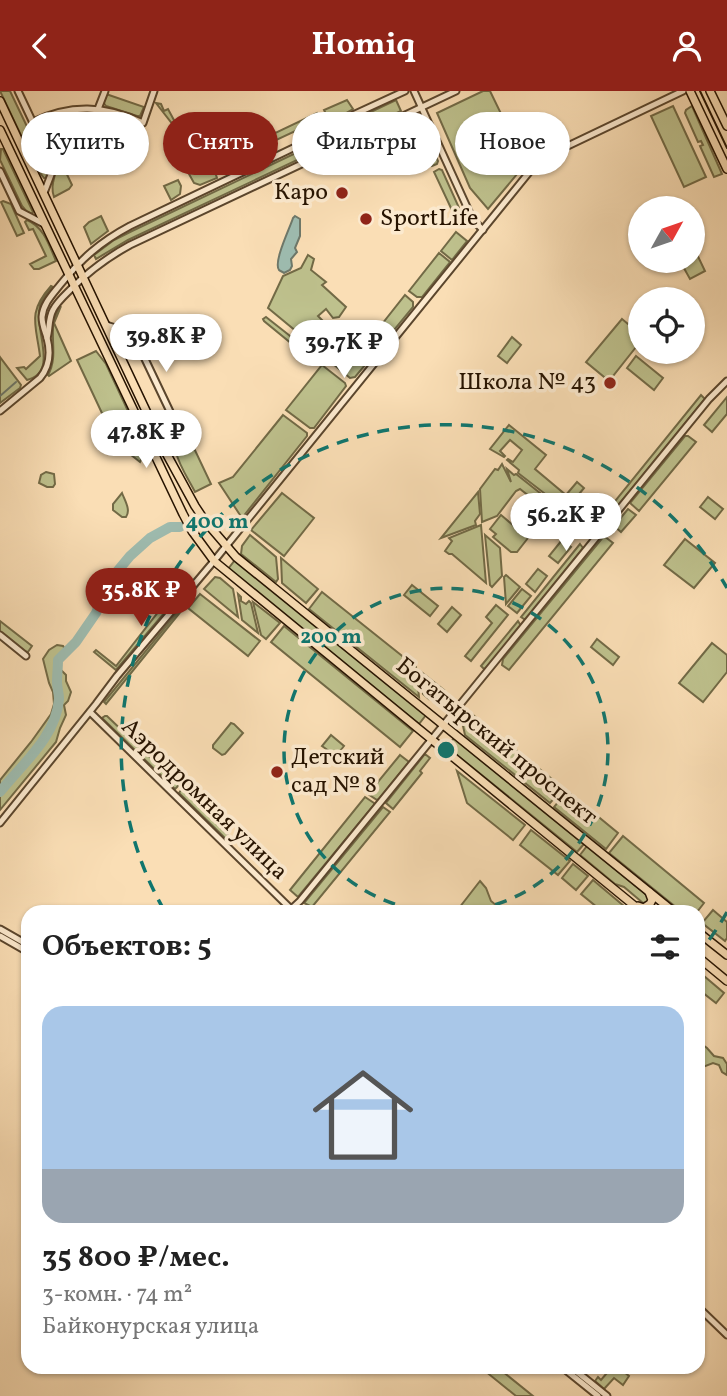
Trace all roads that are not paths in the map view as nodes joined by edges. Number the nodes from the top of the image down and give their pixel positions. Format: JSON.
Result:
{"nodes":[{"id":1,"x":18,"y":91,"type":"edge"},
{"id":2,"x":105,"y":91,"type":"edge"},
{"id":3,"x":154,"y":91,"type":"edge"},
{"id":4,"x":405,"y":91,"type":"edge"},
{"id":5,"x":414,"y":91,"type":"edge"},
{"id":6,"x":456,"y":91,"type":"edge"},
{"id":7,"x":683,"y":91,"type":"edge"},
{"id":8,"x":690,"y":91,"type":"edge"},
{"id":9,"x":710,"y":91,"type":"edge"},
{"id":10,"x":0,"y":101,"type":"edge"},
{"id":11,"x":421,"y":107,"type":"junction"},
{"id":12,"x":98,"y":109,"type":"junction"},
{"id":13,"x":28,"y":112,"type":"edge"},
{"id":14,"x":61,"y":112,"type":"edge"},
{"id":15,"x":727,"y":127,"type":"edge"},
{"id":16,"x":0,"y":130,"type":"edge"},
{"id":17,"x":2,"y":142,"type":"edge"},
{"id":18,"x":727,"y":169,"type":"edge"},
{"id":19,"x":0,"y":171,"type":"edge"},
{"id":20,"x":50,"y":175,"type":"edge"},
{"id":21,"x":44,"y":193,"type":"junction"},
{"id":22,"x":44,"y":224,"type":"junction"},
{"id":23,"x":482,"y":230,"type":"junction"},
{"id":24,"x":78,"y":263,"type":"junction"},
{"id":25,"x":68,"y":275,"type":"junction"},
{"id":26,"x":84,"y":276,"type":"junction"},
{"id":27,"x":74,"y":286,"type":"junction"},
{"id":28,"x":106,"y":325,"type":"junction"},
{"id":29,"x":47,"y":338,"type":"junction"},
{"id":30,"x":727,"y":381,"type":"edge"},
{"id":31,"x":0,"y":411,"type":"edge"},
{"id":32,"x":165,"y":450,"type":"junction"},
{"id":33,"x":226,"y":546,"type":"junction"},
{"id":34,"x":214,"y":561,"type":"junction"},
{"id":35,"x":0,"y":635,"type":"edge"},
{"id":36,"x":26,"y":656,"type":"dead end"},
{"id":37,"x":90,"y":712,"type":"junction"},
{"id":38,"x":444,"y":725,"type":"junction"},
{"id":39,"x":431,"y":740,"type":"junction"},
{"id":40,"x":0,"y":823,"type":"edge"},
{"id":41,"x":646,"y":889,"type":"junction"},
{"id":42,"x":285,"y":905,"type":"edge"},
{"id":43,"x":296,"y":905,"type":"edge"},
{"id":44,"x":634,"y":905,"type":"edge"},
{"id":45,"x":649,"y":905,"type":"edge"},
{"id":46,"x":665,"y":905,"type":"edge"},
{"id":47,"x":0,"y":929,"type":"edge"},
{"id":48,"x":0,"y":936,"type":"edge"},
{"id":49,"x":705,"y":938,"type":"edge"},
{"id":50,"x":21,"y":941,"type":"edge"},
{"id":51,"x":21,"y":948,"type":"edge"},
{"id":52,"x":727,"y":955,"type":"edge"},
{"id":53,"x":705,"y":963,"type":"edge"},
{"id":54,"x":727,"y":981,"type":"edge"},
{"id":55,"x":705,"y":1314,"type":"edge"},
{"id":56,"x":727,"y":1335,"type":"edge"},
{"id":57,"x":571,"y":1374,"type":"edge"},
{"id":58,"x":580,"y":1374,"type":"edge"},
{"id":59,"x":598,"y":1396,"type":"edge"},
{"id":60,"x":607,"y":1396,"type":"edge"}],
"edges":[{"from":1,"to":13,"type":"street"},
{"from":2,"to":12,"type":"street"},
{"from":3,"to":12,"type":"street"},
{"from":4,"to":24,"type":"street"},
{"from":5,"to":11,"type":"street"},
{"from":6,"to":11,"type":"street"},
{"from":7,"to":23,"type":"street"},
{"from":8,"to":18,"type":"main road"},
{"from":9,"to":15,"type":"main road"},
{"from":10,"to":21,"type":"main road","name":"Богатырский проспект"},
{"from":11,"to":23,"type":"street"},
{"from":11,"to":26,"type":"street"},
{"from":12,"to":14,"type":"street"},
{"from":16,"to":17,"type":"main road","name":"Богатырский проспект"},
{"from":17,"to":22,"type":"main road","name":"Богатырский проспект"},
{"from":19,"to":22,"type":"street"},
{"from":20,"to":21,"type":"street"},
{"from":21,"to":24,"type":"main road","name":"Богатырский проспект"},
{"from":22,"to":25,"type":"main road","name":"Богатырский проспект"},
{"from":23,"to":33,"type":"street"},
{"from":24,"to":25,"type":"street"},
{"from":24,"to":26,"type":"main road","name":"Богатырский проспект"},
{"from":25,"to":27,"type":"main road","name":"Богатырский проспект"},
{"from":25,"to":29,"type":"street"},
{"from":26,"to":27,"type":"street"},
{"from":26,"to":28,"type":"main road","name":"Богатырский проспект"},
{"from":27,"to":29,"type":"street"},
{"from":27,"to":34,"type":"main road","name":"Богатырский проспект"},
{"from":28,"to":32,"type":"main road","name":"Богатырский проспект"},
{"from":28,"to":32,"type":"street"},
{"from":29,"to":31,"type":"street"},
{"from":30,"to":38,"type":"street"},
{"from":32,"to":33,"type":"main road","name":"Богатырский проспект"},
{"from":33,"to":34,"type":"street"},
{"from":33,"to":38,"type":"main road","name":"Богатырский проспект"},
{"from":34,"to":37,"type":"street"},
{"from":34,"to":39,"type":"main road","name":"Богатырский проспект"},
{"from":35,"to":36,"type":"street"},
{"from":37,"to":40,"type":"street"},
{"from":37,"to":42,"type":"street","name":"Аэродромная улица"},
{"from":38,"to":39,"type":"street"},
{"from":38,"to":41,"type":"main road","name":"Богатырский проспект"},
{"from":39,"to":43,"type":"street"},
{"from":39,"to":44,"type":"main road","name":"Богатырский проспект"},
{"from":41,"to":45,"type":"main road"},
{"from":41,"to":46,"type":"main road","name":"Богатырский проспект"},
{"from":47,"to":50,"type":"street"},
{"from":48,"to":51,"type":"street"},
{"from":49,"to":52,"type":"main road"},
{"from":53,"to":54,"type":"main road"},
{"from":55,"to":56,"type":"street"},
{"from":57,"to":59,"type":"street"},
{"from":58,"to":60,"type":"street"}]}
